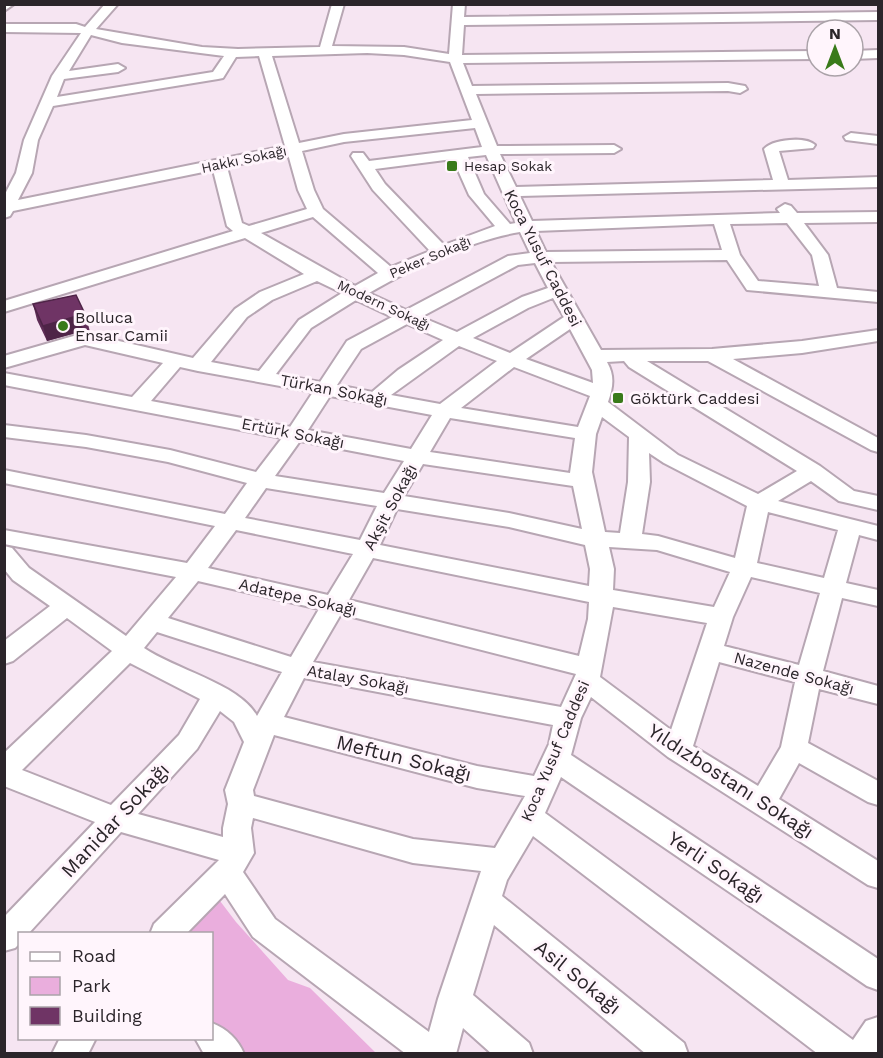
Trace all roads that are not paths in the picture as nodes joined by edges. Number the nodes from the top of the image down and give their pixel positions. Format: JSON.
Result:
{"nodes":[{"id":1,"x":8,"y":4,"type":"edge"},
{"id":2,"x":112,"y":4,"type":"edge"},
{"id":3,"x":338,"y":4,"type":"edge"},
{"id":4,"x":459,"y":4,"type":"edge"},
{"id":5,"x":847,"y":4,"type":"edge"},
{"id":6,"x":4,"y":8,"type":"edge"},
{"id":7,"x":870,"y":19,"type":"edge"},
{"id":8,"x":456,"y":21,"type":"junction"},
{"id":9,"x":4,"y":28,"type":"edge"},
{"id":10,"x":88,"y":31,"type":"junction"},
{"id":11,"x":325,"y":50,"type":"junction"},
{"id":12,"x":264,"y":52,"type":"junction"},
{"id":13,"x":232,"y":53,"type":"junction"},
{"id":14,"x":805,"y":55,"type":"edge"},
{"id":15,"x":455,"y":59,"type":"junction"},
{"id":16,"x":118,"y":68,"type":"dead end"},
{"id":17,"x":59,"y":76,"type":"junction"},
{"id":18,"x":740,"y":88,"type":"dead end"},
{"id":19,"x":468,"y":90,"type":"junction"},
{"id":20,"x":48,"y":103,"type":"junction"},
{"id":21,"x":481,"y":123,"type":"junction"},
{"id":22,"x":851,"y":137,"type":"dead end"},
{"id":23,"x":344,"y":138,"type":"junction"},
{"id":24,"x":879,"y":140,"type":"edge"},
{"id":25,"x":808,"y":145,"type":"dead end"},
{"id":26,"x":293,"y":148,"type":"junction"},
{"id":27,"x":614,"y":149,"type":"dead end"},
{"id":28,"x":491,"y":150,"type":"junction"},
{"id":29,"x":458,"y":153,"type":"junction"},
{"id":30,"x":219,"y":164,"type":"junction"},
{"id":31,"x":366,"y":166,"type":"junction"},
{"id":32,"x":22,"y":177,"type":"junction"},
{"id":33,"x":4,"y":182,"type":"edge"},
{"id":34,"x":879,"y":182,"type":"edge"},
{"id":35,"x":782,"y":185,"type":"junction"},
{"id":36,"x":765,"y":186,"type":"junction"},
{"id":37,"x":510,"y":192,"type":"junction"},
{"id":38,"x":7,"y":210,"type":"edge"},
{"id":39,"x":316,"y":211,"type":"junction"},
{"id":40,"x":879,"y":217,"type":"edge"},
{"id":41,"x":792,"y":218,"type":"junction"},
{"id":42,"x":720,"y":219,"type":"junction"},
{"id":43,"x":516,"y":227,"type":"junction"},
{"id":44,"x":248,"y":232,"type":"junction"},
{"id":45,"x":440,"y":252,"type":"junction"},
{"id":46,"x":732,"y":255,"type":"junction"},
{"id":47,"x":540,"y":257,"type":"junction"},
{"id":48,"x":318,"y":274,"type":"junction"},
{"id":49,"x":389,"y":274,"type":"junction"},
{"id":50,"x":560,"y":291,"type":"junction"},
{"id":51,"x":355,"y":293,"type":"junction"},
{"id":52,"x":829,"y":293,"type":"junction"},
{"id":53,"x":879,"y":297,"type":"edge"},
{"id":54,"x":4,"y":306,"type":"edge"},
{"id":55,"x":407,"y":316,"type":"junction"},
{"id":56,"x":574,"y":319,"type":"junction"},
{"id":57,"x":879,"y":335,"type":"edge"},
{"id":58,"x":457,"y":338,"type":"junction"},
{"id":59,"x":712,"y":355,"type":"junction"},
{"id":60,"x":595,"y":356,"type":"junction"},
{"id":61,"x":630,"y":356,"type":"junction"},
{"id":62,"x":511,"y":360,"type":"junction"},
{"id":63,"x":176,"y":361,"type":"junction"},
{"id":64,"x":4,"y":362,"type":"edge"},
{"id":65,"x":198,"y":365,"type":"junction"},
{"id":66,"x":264,"y":377,"type":"junction"},
{"id":67,"x":4,"y":379,"type":"edge"},
{"id":68,"x":325,"y":389,"type":"junction"},
{"id":69,"x":376,"y":398,"type":"junction"},
{"id":70,"x":600,"y":398,"type":"junction"},
{"id":71,"x":137,"y":404,"type":"junction"},
{"id":72,"x":444,"y":411,"type":"junction"},
{"id":73,"x":4,"y":430,"type":"edge"},
{"id":74,"x":295,"y":434,"type":"junction"},
{"id":75,"x":586,"y":434,"type":"junction"},
{"id":76,"x":639,"y":435,"type":"junction"},
{"id":77,"x":879,"y":446,"type":"edge"},
{"id":78,"x":417,"y":457,"type":"junction"},
{"id":79,"x":812,"y":471,"type":"junction"},
{"id":80,"x":4,"y":476,"type":"edge"},
{"id":81,"x":260,"y":480,"type":"junction"},
{"id":82,"x":583,"y":481,"type":"junction"},
{"id":83,"x":389,"y":503,"type":"junction"},
{"id":84,"x":759,"y":503,"type":"junction"},
{"id":85,"x":879,"y":503,"type":"edge"},
{"id":86,"x":230,"y":521,"type":"junction"},
{"id":87,"x":850,"y":526,"type":"junction"},
{"id":88,"x":879,"y":532,"type":"edge"},
{"id":89,"x":595,"y":538,"type":"junction"},
{"id":90,"x":630,"y":541,"type":"junction"},
{"id":91,"x":368,"y":549,"type":"junction"},
{"id":92,"x":6,"y":554,"type":"edge"},
{"id":93,"x":744,"y":568,"type":"junction"},
{"id":94,"x":193,"y":572,"type":"junction"},
{"id":95,"x":832,"y":588,"type":"junction"},
{"id":96,"x":601,"y":596,"type":"junction"},
{"id":97,"x":879,"y":598,"type":"edge"},
{"id":98,"x":333,"y":606,"type":"junction"},
{"id":99,"x":65,"y":607,"type":"junction"},
{"id":100,"x":721,"y":616,"type":"junction"},
{"id":101,"x":152,"y":622,"type":"junction"},
{"id":102,"x":128,"y":650,"type":"junction"},
{"id":103,"x":710,"y":651,"type":"junction"},
{"id":104,"x":4,"y":656,"type":"edge"},
{"id":105,"x":297,"y":668,"type":"junction"},
{"id":106,"x":588,"y":674,"type":"junction"},
{"id":107,"x":808,"y":675,"type":"junction"},
{"id":108,"x":216,"y":695,"type":"junction"},
{"id":109,"x":879,"y":695,"type":"edge"},
{"id":110,"x":568,"y":718,"type":"junction"},
{"id":111,"x":262,"y":732,"type":"junction"},
{"id":112,"x":794,"y":748,"type":"junction"},
{"id":113,"x":678,"y":750,"type":"junction"},
{"id":114,"x":554,"y":758,"type":"junction"},
{"id":115,"x":4,"y":772,"type":"edge"},
{"id":116,"x":542,"y":788,"type":"junction"},
{"id":117,"x":879,"y":794,"type":"edge"},
{"id":118,"x":763,"y":803,"type":"junction"},
{"id":119,"x":242,"y":804,"type":"junction"},
{"id":120,"x":529,"y":817,"type":"junction"},
{"id":121,"x":116,"y":819,"type":"junction"},
{"id":122,"x":502,"y":861,"type":"junction"},
{"id":123,"x":233,"y":863,"type":"junction"},
{"id":124,"x":879,"y":876,"type":"edge"},
{"id":125,"x":484,"y":900,"type":"junction"},
{"id":126,"x":166,"y":932,"type":"edge"},
{"id":127,"x":4,"y":938,"type":"edge"},
{"id":128,"x":879,"y":976,"type":"edge"},
{"id":129,"x":454,"y":999,"type":"junction"},
{"id":130,"x":879,"y":1032,"type":"edge"},
{"id":131,"x":78,"y":1040,"type":"edge"},
{"id":132,"x":213,"y":1040,"type":"edge"},
{"id":133,"x":68,"y":1053,"type":"edge"},
{"id":134,"x":228,"y":1053,"type":"edge"},
{"id":135,"x":433,"y":1053,"type":"edge"},
{"id":136,"x":439,"y":1053,"type":"edge"},
{"id":137,"x":517,"y":1053,"type":"edge"},
{"id":138,"x":672,"y":1053,"type":"edge"},
{"id":139,"x":845,"y":1053,"type":"edge"},
{"id":140,"x":862,"y":1053,"type":"edge"}],
"edges":[{"from":1,"to":6,"type":"street"},
{"from":2,"to":10,"type":"street"},
{"from":3,"to":11,"type":"street"},
{"from":4,"to":8,"type":"street","name":"Koca Yusuf Caddesi"},
{"from":5,"to":7,"type":"street"},
{"from":7,"to":8,"type":"street"},
{"from":8,"to":15,"type":"street","name":"Koca Yusuf Caddesi"},
{"from":9,"to":10,"type":"street"},
{"from":10,"to":13,"type":"street"},
{"from":10,"to":17,"type":"street"},
{"from":11,"to":12,"type":"street"},
{"from":11,"to":15,"type":"street"},
{"from":12,"to":13,"type":"street"},
{"from":12,"to":26,"type":"street"},
{"from":13,"to":20,"type":"street"},
{"from":14,"to":15,"type":"street"},
{"from":15,"to":19,"type":"street","name":"Koca Yusuf Caddesi"},
{"from":16,"to":17,"type":"street"},
{"from":17,"to":20,"type":"street"},
{"from":18,"to":19,"type":"street"},
{"from":19,"to":21,"type":"street","name":"Koca Yusuf Caddesi"},
{"from":20,"to":32,"type":"street"},
{"from":21,"to":23,"type":"street","name":"Hakkı Sokağı"},
{"from":21,"to":28,"type":"street","name":"Koca Yusuf Caddesi"},
{"from":22,"to":24,"type":"street"},
{"from":23,"to":26,"type":"street","name":"Hakkı Sokağı"},
{"from":23,"to":31,"type":"street"},
{"from":25,"to":35,"type":"street"},
{"from":26,"to":30,"type":"street","name":"Hakkı Sokağı"},
{"from":26,"to":39,"type":"street"},
{"from":27,"to":28,"type":"street"},
{"from":28,"to":29,"type":"street"},
{"from":28,"to":37,"type":"street","name":"Koca Yusuf Caddesi"},
{"from":29,"to":31,"type":"street"},
{"from":29,"to":43,"type":"street"},
{"from":30,"to":38,"type":"street","name":"Hakkı Sokağı"},
{"from":30,"to":44,"type":"street","name":"Modern Sokağı"},
{"from":31,"to":45,"type":"street"},
{"from":32,"to":33,"type":"street"},
{"from":32,"to":38,"type":"street"},
{"from":34,"to":35,"type":"street"},
{"from":35,"to":36,"type":"street"},
{"from":36,"to":37,"type":"street"},
{"from":36,"to":41,"type":"street"},
{"from":37,"to":43,"type":"street","name":"Koca Yusuf Caddesi"},
{"from":39,"to":44,"type":"street"},
{"from":39,"to":49,"type":"street"},
{"from":40,"to":41,"type":"street","name":"Peker Sokağı"},
{"from":41,"to":42,"type":"street","name":"Peker Sokağı"},
{"from":41,"to":52,"type":"street"},
{"from":42,"to":43,"type":"street","name":"Peker Sokağı"},
{"from":42,"to":46,"type":"street"},
{"from":43,"to":45,"type":"street","name":"Peker Sokağı"},
{"from":43,"to":47,"type":"street","name":"Koca Yusuf Caddesi"},
{"from":44,"to":48,"type":"street","name":"Modern Sokağı"},
{"from":44,"to":54,"type":"street"},
{"from":45,"to":49,"type":"street","name":"Peker Sokağı"},
{"from":46,"to":47,"type":"street"},
{"from":46,"to":52,"type":"street"},
{"from":47,"to":50,"type":"street","name":"Koca Yusuf Caddesi"},
{"from":47,"to":55,"type":"street"},
{"from":48,"to":51,"type":"street","name":"Modern Sokağı"},
{"from":48,"to":65,"type":"street"},
{"from":49,"to":51,"type":"street","name":"Peker Sokağı"},
{"from":50,"to":56,"type":"street","name":"Koca Yusuf Caddesi"},
{"from":50,"to":58,"type":"street"},
{"from":51,"to":55,"type":"street","name":"Modern Sokağı"},
{"from":51,"to":66,"type":"street","name":"Peker Sokağı"},
{"from":52,"to":53,"type":"street"},
{"from":55,"to":58,"type":"street","name":"Modern Sokağı"},
{"from":55,"to":68,"type":"street"},
{"from":56,"to":60,"type":"street","name":"Koca Yusuf Caddesi"},
{"from":56,"to":62,"type":"street","name":"Akşit Sokağı"},
{"from":57,"to":59,"type":"street"},
{"from":58,"to":62,"type":"street","name":"Modern Sokağı"},
{"from":58,"to":69,"type":"street"},
{"from":59,"to":61,"type":"street"},
{"from":59,"to":77,"type":"street"},
{"from":60,"to":61,"type":"street"},
{"from":60,"to":70,"type":"street","name":"Koca Yusuf Caddesi"},
{"from":61,"to":79,"type":"street"},
{"from":62,"to":70,"type":"street","name":"Modern Sokağı"},
{"from":62,"to":72,"type":"street","name":"Akşit Sokağı"},
{"from":63,"to":64,"type":"street","name":"Türkan Sokağı"},
{"from":63,"to":65,"type":"street","name":"Türkan Sokağı"},
{"from":63,"to":71,"type":"street"},
{"from":65,"to":66,"type":"street","name":"Türkan Sokağı"},
{"from":66,"to":68,"type":"street","name":"Türkan Sokağı"},
{"from":67,"to":71,"type":"street","name":"Ertürk Sokağı"},
{"from":68,"to":69,"type":"street","name":"Türkan Sokağı"},
{"from":68,"to":74,"type":"street"},
{"from":69,"to":72,"type":"street","name":"Türkan Sokağı"},
{"from":70,"to":75,"type":"street","name":"Koca Yusuf Caddesi"},
{"from":70,"to":76,"type":"street","name":"Modern Sokağı"},
{"from":71,"to":74,"type":"street","name":"Ertürk Sokağı"},
{"from":72,"to":75,"type":"street","name":"Türkan Sokağı"},
{"from":72,"to":78,"type":"street","name":"Akşit Sokağı"},
{"from":73,"to":81,"type":"street"},
{"from":74,"to":78,"type":"street","name":"Ertürk Sokağı"},
{"from":74,"to":81,"type":"street"},
{"from":75,"to":82,"type":"street","name":"Koca Yusuf Caddesi"},
{"from":76,"to":84,"type":"street","name":"Modern Sokağı"},
{"from":76,"to":90,"type":"street"},
{"from":78,"to":82,"type":"street","name":"Ertürk Sokağı"},
{"from":78,"to":83,"type":"street","name":"Akşit Sokağı"},
{"from":79,"to":84,"type":"street"},
{"from":79,"to":85,"type":"street"},
{"from":80,"to":86,"type":"street"},
{"from":81,"to":83,"type":"street"},
{"from":81,"to":86,"type":"street"},
{"from":82,"to":89,"type":"street","name":"Koca Yusuf Caddesi"},
{"from":83,"to":89,"type":"street"},
{"from":83,"to":91,"type":"street","name":"Akşit Sokağı"},
{"from":84,"to":87,"type":"street","name":"Modern Sokağı"},
{"from":84,"to":93,"type":"street"},
{"from":86,"to":91,"type":"street"},
{"from":86,"to":94,"type":"street"},
{"from":87,"to":88,"type":"street","name":"Modern Sokağı"},
{"from":87,"to":95,"type":"street"},
{"from":89,"to":90,"type":"street"},
{"from":89,"to":96,"type":"street","name":"Koca Yusuf Caddesi"},
{"from":90,"to":93,"type":"street"},
{"from":91,"to":96,"type":"street"},
{"from":91,"to":98,"type":"street","name":"Akşit Sokağı"},
{"from":92,"to":94,"type":"street","name":"Adatepe Sokağı"},
{"from":92,"to":99,"type":"street"},
{"from":93,"to":95,"type":"street"},
{"from":93,"to":100,"type":"street"},
{"from":94,"to":98,"type":"street","name":"Adatepe Sokağı"},
{"from":94,"to":101,"type":"street"},
{"from":95,"to":97,"type":"street"},
{"from":95,"to":107,"type":"street"},
{"from":96,"to":100,"type":"street"},
{"from":96,"to":106,"type":"street","name":"Koca Yusuf Caddesi"},
{"from":98,"to":105,"type":"street","name":"Akşit Sokağı"},
{"from":98,"to":106,"type":"street","name":"Adatepe Sokağı"},
{"from":99,"to":102,"type":"street"},
{"from":99,"to":104,"type":"street"},
{"from":100,"to":103,"type":"street"},
{"from":101,"to":102,"type":"street"},
{"from":101,"to":105,"type":"street","name":"Atalay Sokağı"},
{"from":102,"to":108,"type":"street"},
{"from":102,"to":115,"type":"street"},
{"from":103,"to":107,"type":"street","name":"Nazende Sokağı"},
{"from":103,"to":113,"type":"street"},
{"from":105,"to":110,"type":"street","name":"Atalay Sokağı"},
{"from":105,"to":111,"type":"street","name":"Akşit Sokağı"},
{"from":106,"to":110,"type":"street","name":"Koca Yusuf Caddesi"},
{"from":106,"to":113,"type":"street","name":"Yıldızbostanı Sokağı"},
{"from":107,"to":109,"type":"street","name":"Nazende Sokağı"},
{"from":107,"to":112,"type":"street"},
{"from":108,"to":111,"type":"street"},
{"from":108,"to":121,"type":"street","name":"Manidar Sokağı"},
{"from":110,"to":114,"type":"street","name":"Koca Yusuf Caddesi"},
{"from":111,"to":116,"type":"street","name":"Meftun Sokağı"},
{"from":111,"to":119,"type":"street","name":"Akşit Sokağı"},
{"from":112,"to":117,"type":"street"},
{"from":112,"to":118,"type":"street"},
{"from":113,"to":118,"type":"street","name":"Yıldızbostanı Sokağı"},
{"from":114,"to":116,"type":"street","name":"Koca Yusuf Caddesi"},
{"from":114,"to":128,"type":"street","name":"Yerli Sokağı"},
{"from":115,"to":121,"type":"street"},
{"from":116,"to":120,"type":"street","name":"Koca Yusuf Caddesi"},
{"from":118,"to":124,"type":"street","name":"Yıldızbostanı Sokağı"},
{"from":119,"to":122,"type":"street"},
{"from":119,"to":123,"type":"street","name":"Akşit Sokağı"},
{"from":120,"to":122,"type":"street","name":"Koca Yusuf Caddesi"},
{"from":120,"to":139,"type":"street"},
{"from":121,"to":123,"type":"street"},
{"from":121,"to":127,"type":"street","name":"Manidar Sokağı"},
{"from":122,"to":125,"type":"street","name":"Koca Yusuf Caddesi"},
{"from":123,"to":126,"type":"street"},
{"from":123,"to":135,"type":"street"},
{"from":125,"to":129,"type":"street","name":"Koca Yusuf Caddesi"},
{"from":125,"to":138,"type":"street","name":"Asil Sokağı"},
{"from":129,"to":136,"type":"street","name":"Koca Yusuf Caddesi"},
{"from":129,"to":137,"type":"street"},
{"from":130,"to":140,"type":"street"},
{"from":131,"to":133,"type":"street"},
{"from":132,"to":134,"type":"street"}]}
